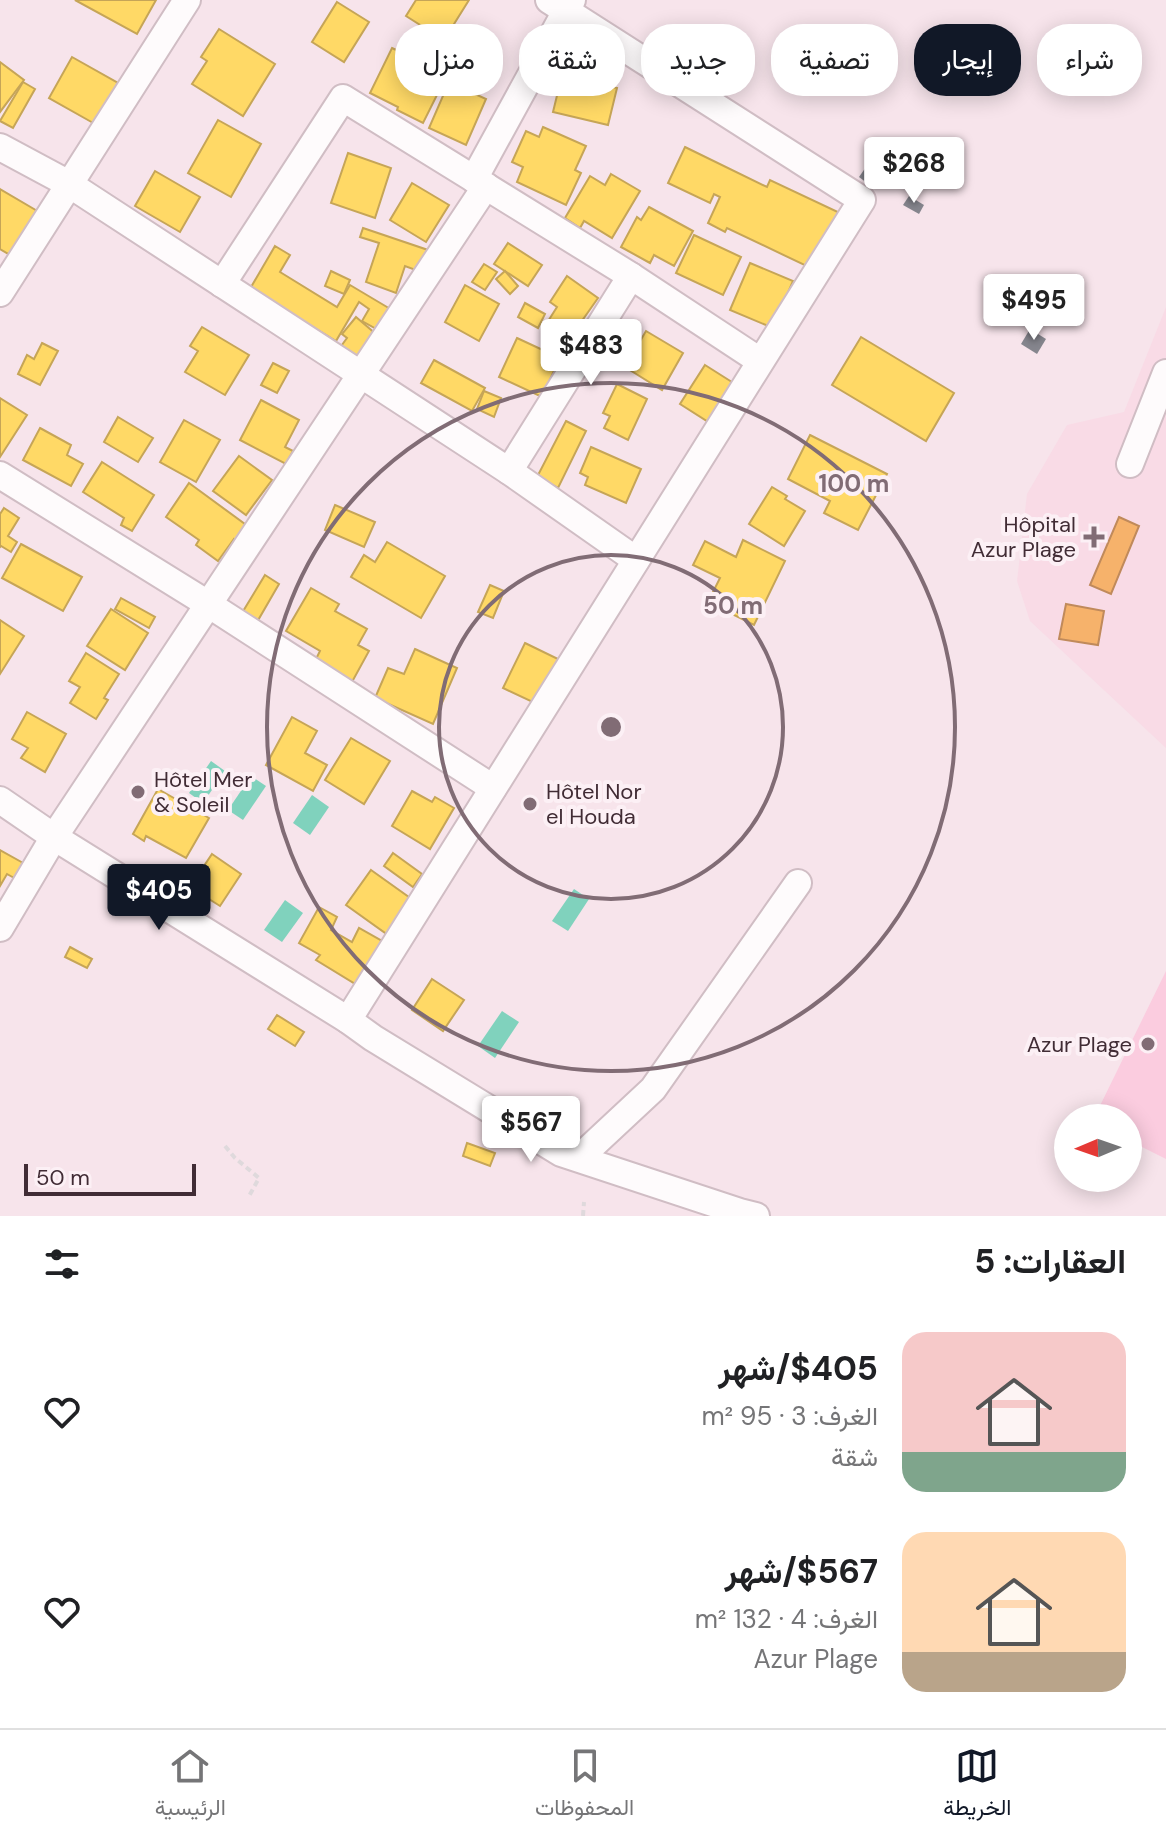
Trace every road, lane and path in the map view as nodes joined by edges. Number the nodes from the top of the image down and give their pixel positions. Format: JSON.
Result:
{"nodes":[{"id":1,"x":187,"y":0,"type":"edge"},
{"id":2,"x":563,"y":3,"type":"edge"},
{"id":3,"x":0,"y":147,"type":"edge"},
{"id":4,"x":480,"y":183,"type":"junction"},
{"id":5,"x":69,"y":184,"type":"junction"},
{"id":6,"x":631,"y":276,"type":"junction"},
{"id":7,"x":222,"y":284,"type":"junction"},
{"id":8,"x":0,"y":293,"type":"edge"},
{"id":9,"x":760,"y":361,"type":"junction"},
{"id":10,"x":1166,"y":373,"type":"edge"},
{"id":11,"x":361,"y":375,"type":"junction"},
{"id":12,"x":1130,"y":464,"type":"dead end"},
{"id":13,"x":509,"y":471,"type":"junction"},
{"id":14,"x":0,"y":475,"type":"edge"},
{"id":15,"x":636,"y":560,"type":"junction"},
{"id":16,"x":208,"y":604,"type":"junction"},
{"id":17,"x":493,"y":788,"type":"junction"},
{"id":18,"x":0,"y":800,"type":"edge"},
{"id":19,"x":54,"y":837,"type":"junction"},
{"id":20,"x":798,"y":883,"type":"dead end"},
{"id":21,"x":0,"y":928,"type":"edge"},
{"id":22,"x":348,"y":1020,"type":"junction"},
{"id":23,"x":225,"y":1146,"type":"dead end"},
{"id":24,"x":579,"y":1158,"type":"junction"},
{"id":25,"x":248,"y":1198,"type":"dead end"},
{"id":26,"x":584,"y":1202,"type":"dead end"},
{"id":27,"x":583,"y":1216,"type":"edge"},
{"id":28,"x":756,"y":1216,"type":"edge"}],
"edges":[{"from":1,"to":5,"type":"street"},
{"from":2,"to":4,"type":"street"},
{"from":2,"to":9,"type":"street"},
{"from":3,"to":5,"type":"street"},
{"from":4,"to":6,"type":"street"},
{"from":4,"to":7,"type":"street"},
{"from":4,"to":11,"type":"street"},
{"from":5,"to":7,"type":"street"},
{"from":5,"to":8,"type":"street"},
{"from":6,"to":9,"type":"street"},
{"from":6,"to":13,"type":"street"},
{"from":7,"to":11,"type":"street"},
{"from":9,"to":15,"type":"street"},
{"from":10,"to":12,"type":"street"},
{"from":11,"to":13,"type":"street"},
{"from":11,"to":16,"type":"street"},
{"from":13,"to":15,"type":"street"},
{"from":14,"to":16,"type":"street"},
{"from":15,"to":17,"type":"street"},
{"from":16,"to":17,"type":"street"},
{"from":16,"to":19,"type":"street"},
{"from":17,"to":22,"type":"street"},
{"from":18,"to":19,"type":"street"},
{"from":19,"to":21,"type":"street"},
{"from":19,"to":22,"type":"street"},
{"from":20,"to":24,"type":"street"},
{"from":22,"to":24,"type":"street"},
{"from":23,"to":25,"type":"path"},
{"from":24,"to":28,"type":"street"},
{"from":26,"to":27,"type":"path"}]}
